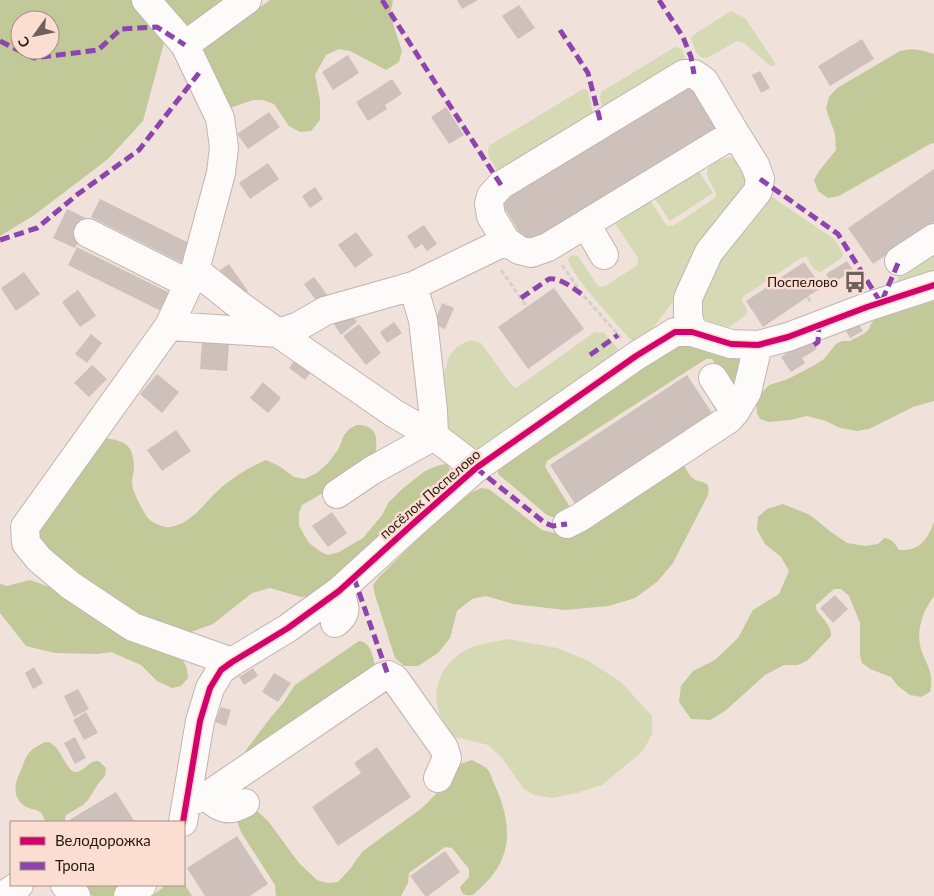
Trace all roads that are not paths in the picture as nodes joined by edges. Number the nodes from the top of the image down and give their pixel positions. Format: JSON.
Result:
{"nodes":[{"id":1,"x":146,"y":0,"type":"edge"},
{"id":2,"x":248,"y":0,"type":"edge"},
{"id":3,"x":185,"y":45,"type":"junction"},
{"id":4,"x":735,"y":133,"type":"junction"},
{"id":5,"x":586,"y":224,"type":"junction"},
{"id":6,"x":88,"y":233,"type":"dead end"},
{"id":7,"x":934,"y":238,"type":"edge"},
{"id":8,"x":506,"y":241,"type":"junction"},
{"id":9,"x":604,"y":255,"type":"dead end"},
{"id":10,"x":899,"y":261,"type":"dead end"},
{"id":11,"x":192,"y":277,"type":"junction"},
{"id":12,"x":934,"y":285,"type":"edge"},
{"id":13,"x":413,"y":286,"type":"junction"},
{"id":14,"x":169,"y":326,"type":"junction"},
{"id":15,"x":692,"y":332,"type":"junction"},
{"id":16,"x":278,"y":334,"type":"junction"},
{"id":17,"x":758,"y":345,"type":"junction"},
{"id":18,"x":713,"y":378,"type":"dead end"},
{"id":19,"x":736,"y":412,"type":"junction"},
{"id":20,"x":434,"y":436,"type":"junction"},
{"id":21,"x":476,"y":468,"type":"junction"},
{"id":22,"x":337,"y":494,"type":"dead end"},
{"id":23,"x":567,"y":524,"type":"dead end"},
{"id":24,"x":338,"y":591,"type":"junction"},
{"id":25,"x":335,"y":623,"type":"dead end"},
{"id":26,"x":232,"y":662,"type":"junction"},
{"id":27,"x":438,"y":778,"type":"dead end"},
{"id":28,"x":245,"y":803,"type":"dead end"},
{"id":29,"x":192,"y":807,"type":"edge"},
{"id":30,"x":18,"y":886,"type":"edge"},
{"id":31,"x":66,"y":886,"type":"edge"},
{"id":32,"x":141,"y":886,"type":"edge"},
{"id":33,"x":3,"y":896,"type":"edge"},
{"id":34,"x":76,"y":896,"type":"edge"},
{"id":35,"x":128,"y":896,"type":"edge"}],
"edges":[{"from":1,"to":3,"type":"street"},
{"from":2,"to":3,"type":"street"},
{"from":3,"to":11,"type":"street"},
{"from":4,"to":5,"type":"street"},
{"from":4,"to":8,"type":"street"},
{"from":4,"to":15,"type":"street"},
{"from":5,"to":8,"type":"street"},
{"from":5,"to":9,"type":"street"},
{"from":6,"to":11,"type":"street"},
{"from":7,"to":10,"type":"street"},
{"from":8,"to":13,"type":"street"},
{"from":11,"to":14,"type":"street"},
{"from":11,"to":16,"type":"street"},
{"from":12,"to":17,"type":"street","name":"посёлок Поспелово"},
{"from":13,"to":16,"type":"street"},
{"from":13,"to":20,"type":"street"},
{"from":14,"to":16,"type":"street"},
{"from":14,"to":26,"type":"street"},
{"from":15,"to":17,"type":"street","name":"посёлок Поспелово"},
{"from":15,"to":21,"type":"street","name":"посёлок Поспелово"},
{"from":16,"to":20,"type":"street"},
{"from":17,"to":19,"type":"street"},
{"from":18,"to":19,"type":"street"},
{"from":19,"to":23,"type":"street"},
{"from":20,"to":21,"type":"street"},
{"from":20,"to":22,"type":"street"},
{"from":21,"to":24,"type":"street","name":"посёлок Поспелово"},
{"from":24,"to":25,"type":"street"},
{"from":24,"to":26,"type":"street","name":"посёлок Поспелово"},
{"from":26,"to":29,"type":"street","name":"посёлок Поспелово"},
{"from":27,"to":29,"type":"street"},
{"from":28,"to":29,"type":"street"},
{"from":30,"to":33,"type":"street"},
{"from":31,"to":34,"type":"street"},
{"from":32,"to":35,"type":"street"}]}
